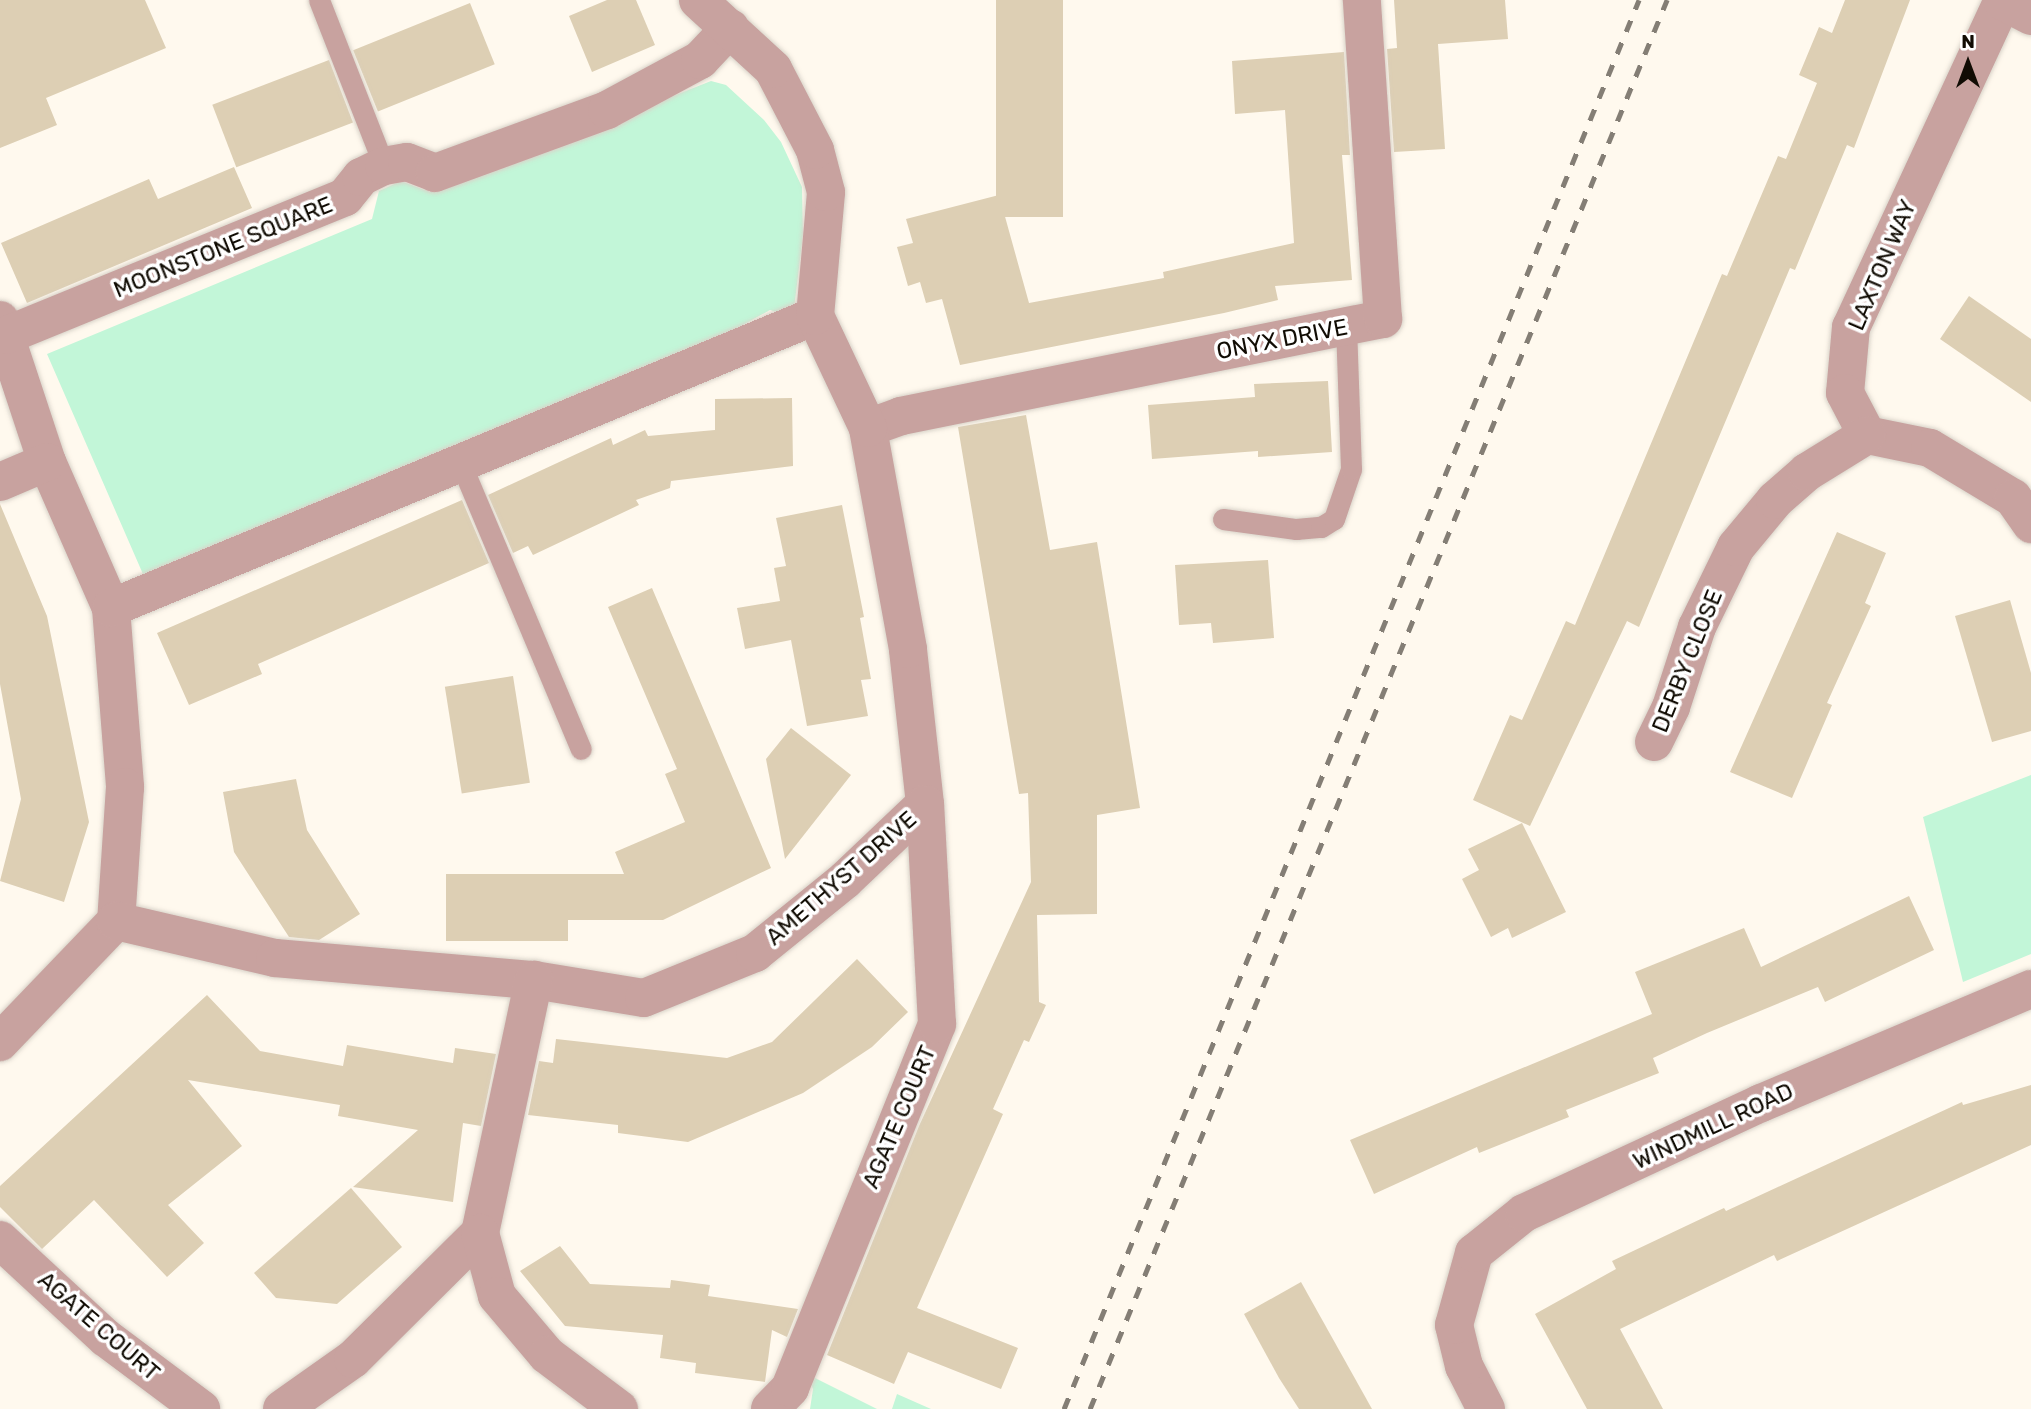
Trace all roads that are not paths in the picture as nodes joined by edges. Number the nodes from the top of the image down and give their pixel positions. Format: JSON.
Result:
{"nodes":[{"id":1,"x":319,"y":0,"type":"edge"},
{"id":2,"x":698,"y":0,"type":"edge"},
{"id":3,"x":1362,"y":0,"type":"edge"},
{"id":4,"x":2012,"y":6,"type":"edge"},
{"id":5,"x":730,"y":28,"type":"junction"},
{"id":6,"x":383,"y":166,"type":"junction"},
{"id":7,"x":816,"y":316,"type":"junction"},
{"id":8,"x":4,"y":327,"type":"edge"},
{"id":9,"x":1346,"y":327,"type":"junction"},
{"id":10,"x":868,"y":428,"type":"junction"},
{"id":11,"x":1867,"y":435,"type":"junction"},
{"id":12,"x":47,"y":461,"type":"junction"},
{"id":13,"x":461,"y":464,"type":"junction"},
{"id":14,"x":0,"y":482,"type":"edge"},
{"id":15,"x":1223,"y":519,"type":"dead end"},
{"id":16,"x":2031,"y":524,"type":"edge"},
{"id":17,"x":111,"y":608,"type":"junction"},
{"id":18,"x":1654,"y":742,"type":"dead end"},
{"id":19,"x":581,"y":749,"type":"dead end"},
{"id":20,"x":925,"y":804,"type":"junction"},
{"id":21,"x":116,"y":921,"type":"junction"},
{"id":22,"x":534,"y":979,"type":"junction"},
{"id":23,"x":2031,"y":989,"type":"edge"},
{"id":24,"x":0,"y":1042,"type":"edge"},
{"id":25,"x":480,"y":1233,"type":"junction"},
{"id":26,"x":0,"y":1240,"type":"edge"},
{"id":27,"x":201,"y":1409,"type":"edge"},
{"id":28,"x":282,"y":1409,"type":"edge"},
{"id":29,"x":619,"y":1409,"type":"edge"},
{"id":30,"x":770,"y":1409,"type":"edge"},
{"id":31,"x":1486,"y":1409,"type":"edge"}],
"edges":[{"from":1,"to":6,"type":"lane"},
{"from":2,"to":5,"type":"street","name":"AMETHYST DRIVE"},
{"from":3,"to":9,"type":"street","name":"ONYX DRIVE"},
{"from":4,"to":11,"type":"street","name":"LAXTON WAY"},
{"from":5,"to":6,"type":"street"},
{"from":5,"to":7,"type":"street","name":"AMETHYST DRIVE"},
{"from":6,"to":8,"type":"street","name":"MOONSTONE SQUARE"},
{"from":7,"to":10,"type":"street","name":"AMETHYST DRIVE"},
{"from":7,"to":13,"type":"street"},
{"from":8,"to":12,"type":"street"},
{"from":9,"to":10,"type":"street","name":"ONYX DRIVE"},
{"from":9,"to":15,"type":"lane"},
{"from":10,"to":20,"type":"street","name":"AMETHYST DRIVE"},
{"from":11,"to":16,"type":"street"},
{"from":11,"to":18,"type":"street","name":"DERBY CLOSE"},
{"from":12,"to":14,"type":"street"},
{"from":12,"to":17,"type":"street"},
{"from":13,"to":17,"type":"street"},
{"from":13,"to":19,"type":"lane"},
{"from":17,"to":21,"type":"street"},
{"from":20,"to":22,"type":"street","name":"AMETHYST DRIVE"},
{"from":20,"to":30,"type":"street","name":"AGATE COURT"},
{"from":21,"to":22,"type":"street","name":"AMETHYST DRIVE"},
{"from":21,"to":24,"type":"street"},
{"from":22,"to":25,"type":"street"},
{"from":23,"to":31,"type":"street","name":"WINDMILL ROAD"},
{"from":25,"to":28,"type":"street"},
{"from":25,"to":29,"type":"street"},
{"from":26,"to":27,"type":"street","name":"AGATE COURT"}]}
